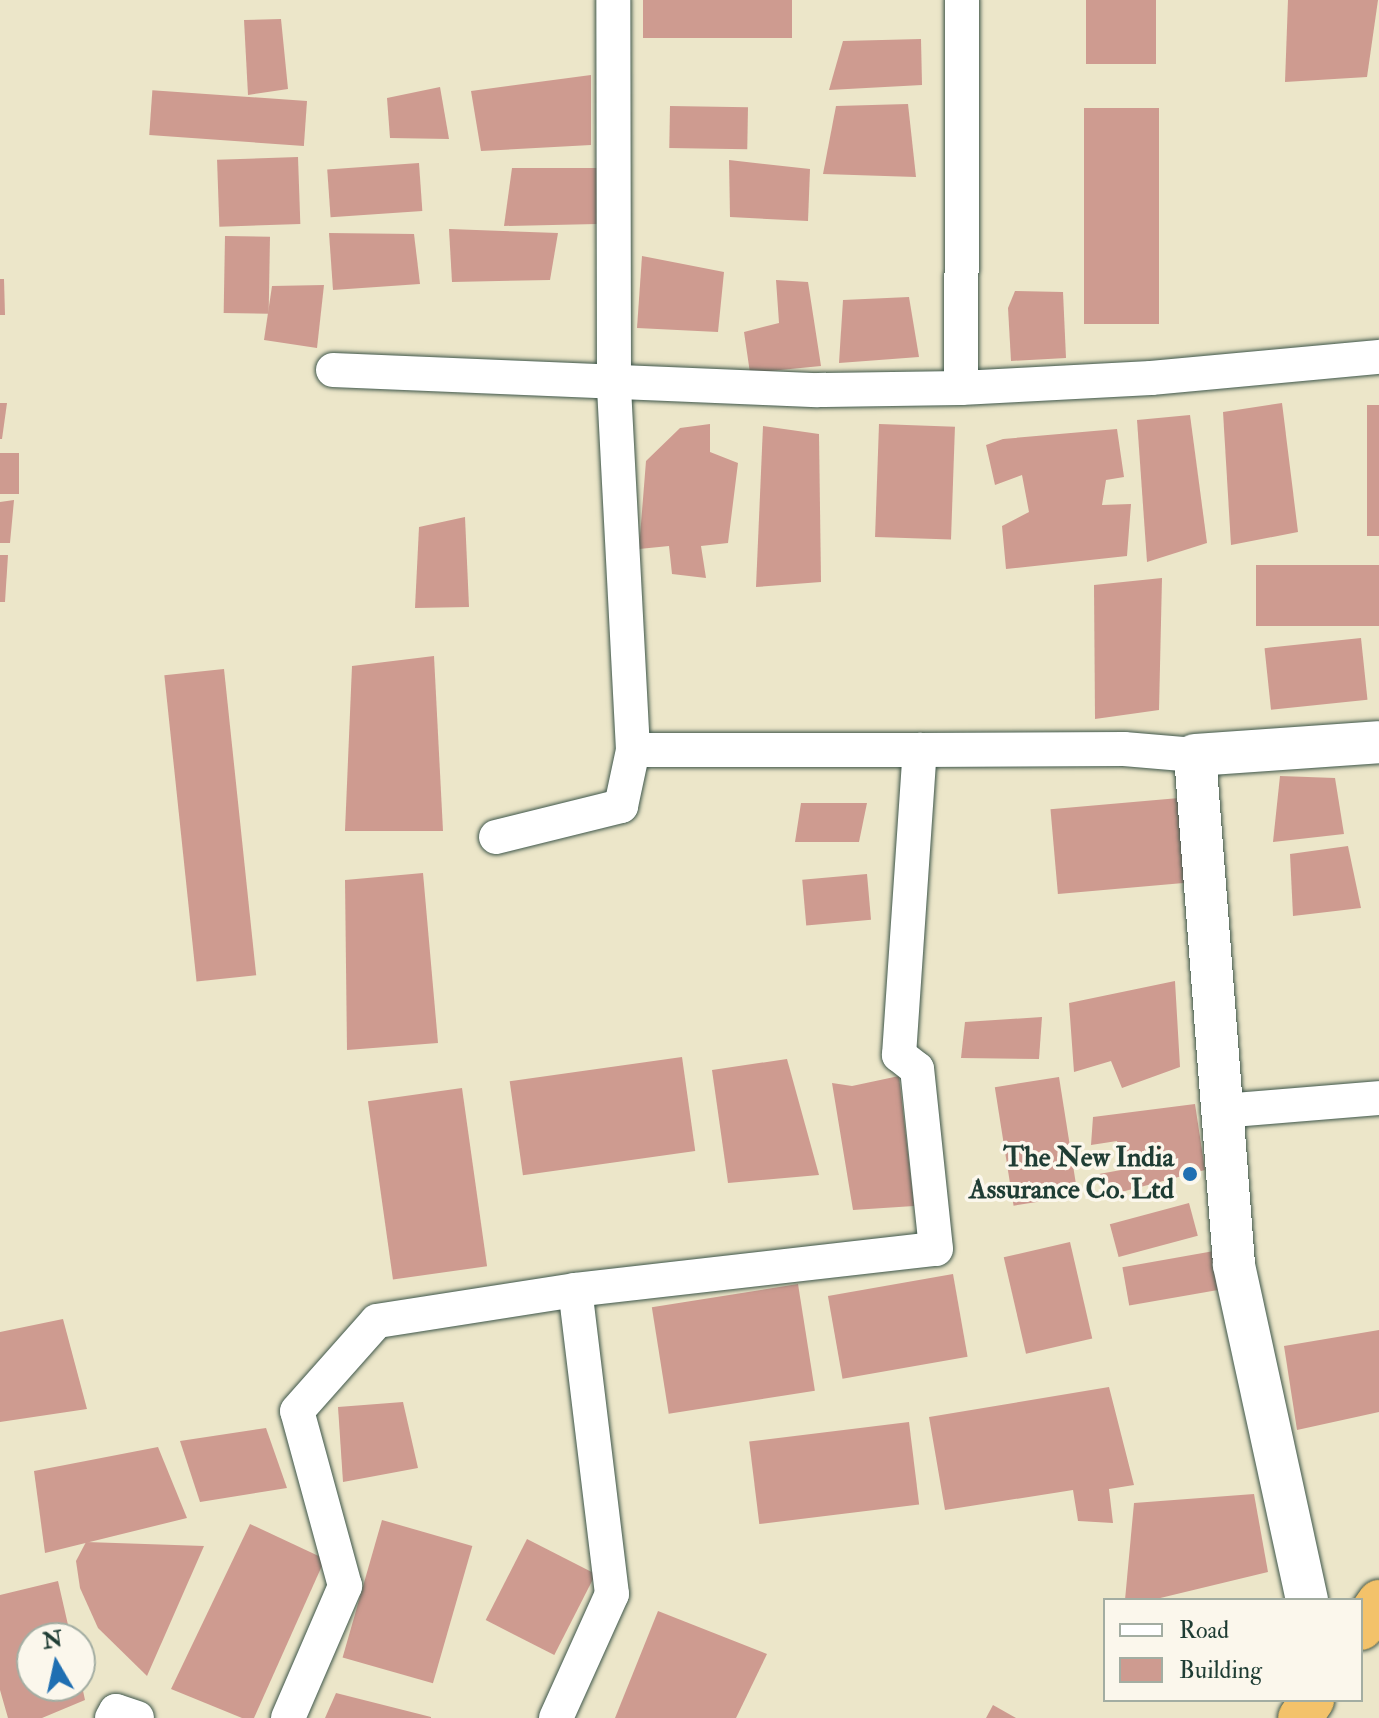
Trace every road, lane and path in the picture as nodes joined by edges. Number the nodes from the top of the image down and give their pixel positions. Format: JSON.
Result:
{"nodes":[{"id":1,"x":613,"y":0,"type":"edge"},
{"id":2,"x":962,"y":0,"type":"edge"},
{"id":3,"x":1379,"y":357,"type":"edge"},
{"id":4,"x":333,"y":370,"type":"dead end"},
{"id":5,"x":614,"y":383,"type":"junction"},
{"id":6,"x":961,"y":388,"type":"junction"},
{"id":7,"x":1379,"y":742,"type":"edge"},
{"id":8,"x":633,"y":750,"type":"junction"},
{"id":9,"x":920,"y":750,"type":"junction"},
{"id":10,"x":1195,"y":755,"type":"junction"},
{"id":11,"x":496,"y":837,"type":"dead end"},
{"id":12,"x":1379,"y":1098,"type":"edge"},
{"id":13,"x":1222,"y":1111,"type":"junction"},
{"id":14,"x":575,"y":1290,"type":"junction"},
{"id":15,"x":1307,"y":1598,"type":"edge"},
{"id":16,"x":1379,"y":1602,"type":"edge"},
{"id":17,"x":1363,"y":1625,"type":"edge"},
{"id":18,"x":112,"y":1718,"type":"edge"},
{"id":19,"x":137,"y":1718,"type":"edge"},
{"id":20,"x":288,"y":1718,"type":"edge"},
{"id":21,"x":556,"y":1718,"type":"edge"}],
"edges":[{"from":1,"to":5,"type":"street"},
{"from":2,"to":6,"type":"street"},
{"from":3,"to":6,"type":"street"},
{"from":4,"to":5,"type":"street"},
{"from":5,"to":6,"type":"street"},
{"from":5,"to":8,"type":"street"},
{"from":7,"to":10,"type":"street"},
{"from":8,"to":9,"type":"street"},
{"from":8,"to":11,"type":"street"},
{"from":9,"to":10,"type":"street"},
{"from":9,"to":14,"type":"street"},
{"from":10,"to":13,"type":"street"},
{"from":12,"to":13,"type":"street"},
{"from":13,"to":15,"type":"street"},
{"from":14,"to":20,"type":"street"},
{"from":14,"to":21,"type":"street"},
{"from":16,"to":17,"type":"highway"},
{"from":18,"to":19,"type":"street"}]}
